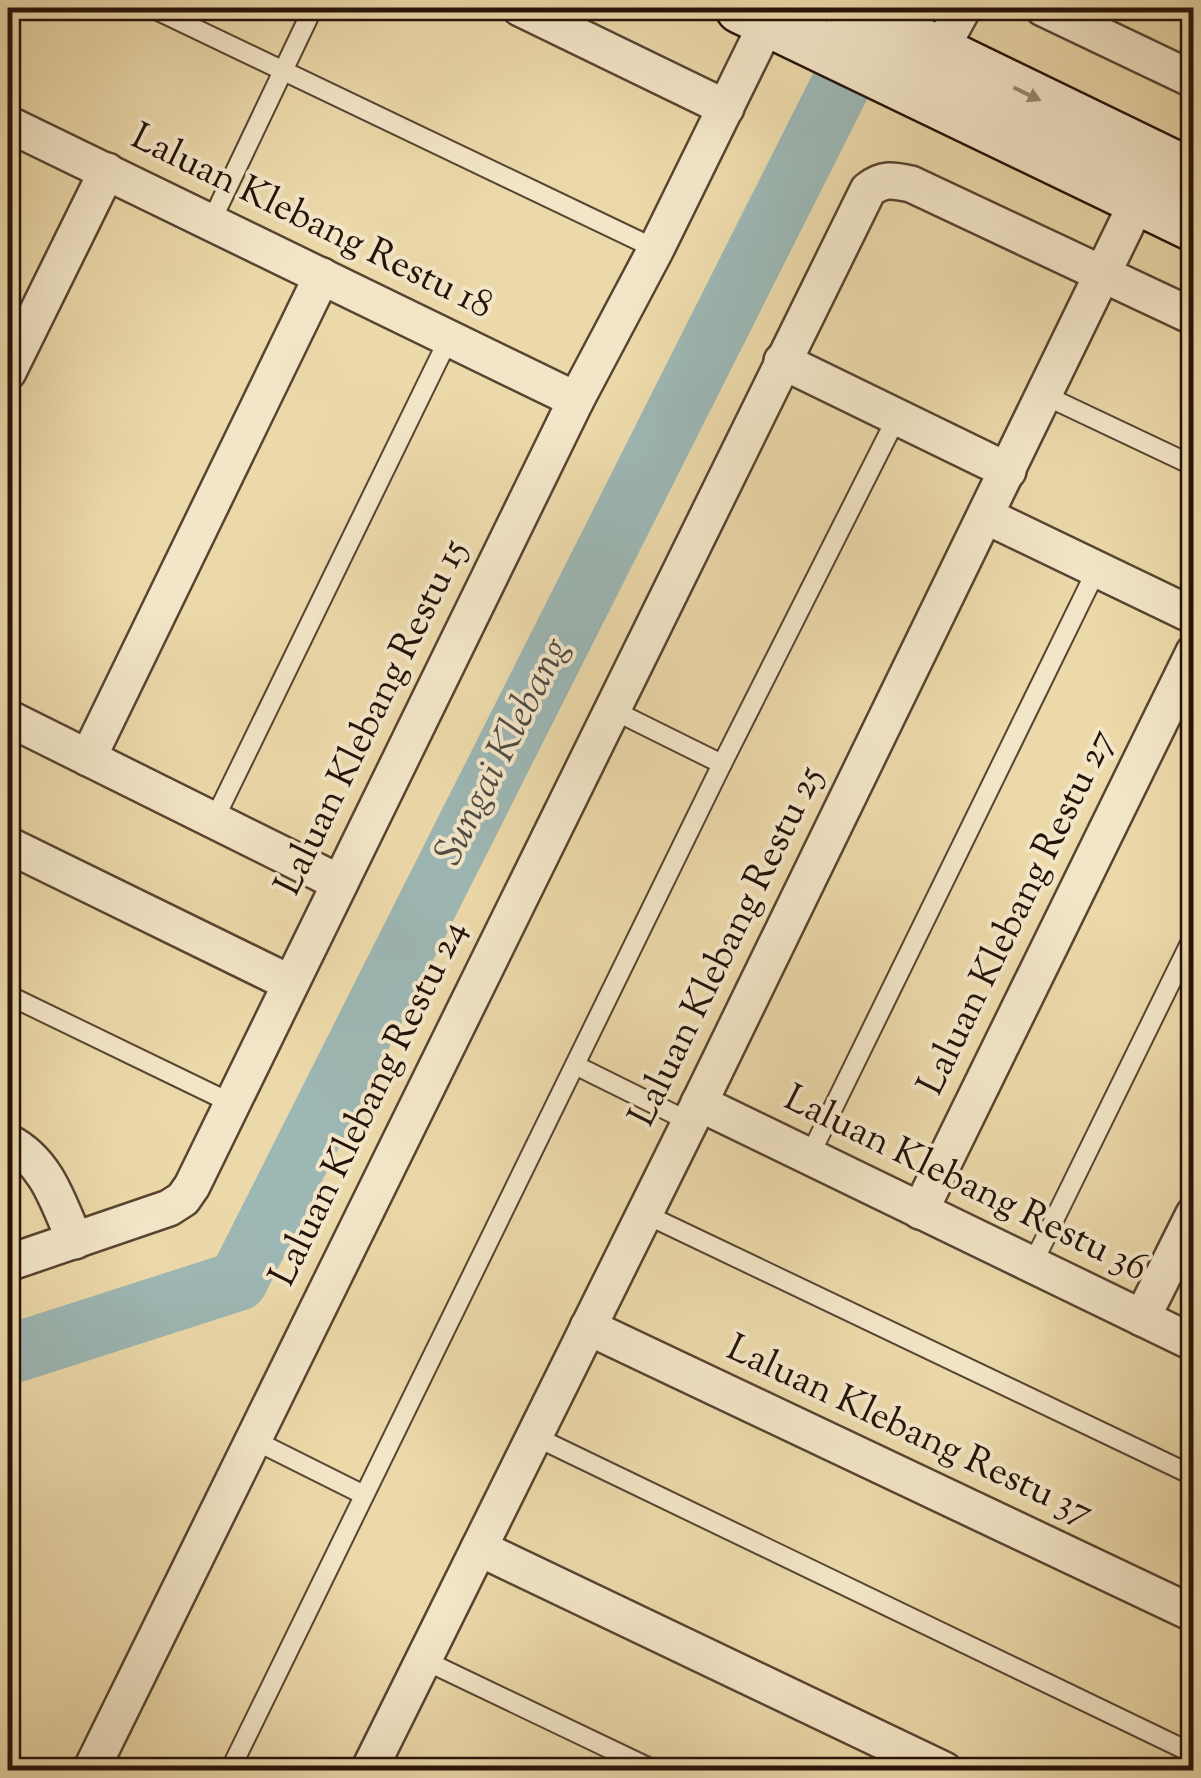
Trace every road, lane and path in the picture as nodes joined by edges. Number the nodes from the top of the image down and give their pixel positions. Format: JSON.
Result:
{"nodes":[{"id":1,"x":152,"y":8,"type":"edge"},
{"id":2,"x":314,"y":8,"type":"edge"},
{"id":3,"x":520,"y":8,"type":"edge"},
{"id":4,"x":963,"y":8,"type":"edge"},
{"id":5,"x":1043,"y":8,"type":"edge"},
{"id":6,"x":773,"y":23,"type":"edge"},
{"id":7,"x":870,"y":44,"type":"edge"},
{"id":8,"x":939,"y":52,"type":"junction"},
{"id":9,"x":284,"y":70,"type":"junction"},
{"id":10,"x":1194,"y":80,"type":"edge"},
{"id":11,"x":726,"y":108,"type":"junction"},
{"id":12,"x":8,"y":124,"type":"edge"},
{"id":13,"x":1009,"y":137,"type":"junction"},
{"id":14,"x":107,"y":171,"type":"junction"},
{"id":15,"x":1163,"y":178,"type":"edge"},
{"id":16,"x":211,"y":222,"type":"junction"},
{"id":17,"x":1194,"y":226,"type":"edge"},
{"id":18,"x":656,"y":249,"type":"junction"},
{"id":19,"x":1103,"y":274,"type":"junction"},
{"id":20,"x":322,"y":276,"type":"junction"},
{"id":21,"x":1194,"y":316,"type":"edge"},
{"id":22,"x":449,"y":338,"type":"junction"},
{"id":23,"x":782,"y":361,"type":"junction"},
{"id":24,"x":8,"y":372,"type":"edge"},
{"id":25,"x":1044,"y":395,"type":"junction"},
{"id":26,"x":576,"y":400,"type":"junction"},
{"id":27,"x":897,"y":417,"type":"junction"},
{"id":28,"x":1194,"y":466,"type":"edge"},
{"id":29,"x":1008,"y":471,"type":"junction"},
{"id":30,"x":986,"y":516,"type":"junction"},
{"id":31,"x":1096,"y":569,"type":"junction"},
{"id":32,"x":1194,"y":616,"type":"edge"},
{"id":33,"x":1194,"y":652,"type":"edge"},
{"id":34,"x":611,"y":709,"type":"junction"},
{"id":35,"x":8,"y":718,"type":"edge"},
{"id":36,"x":88,"y":758,"type":"junction"},
{"id":37,"x":722,"y":764,"type":"junction"},
{"id":38,"x":214,"y":820,"type":"junction"},
{"id":39,"x":8,"y":845,"type":"edge"},
{"id":40,"x":340,"y":883,"type":"junction"},
{"id":41,"x":1194,"y":935,"type":"edge"},
{"id":42,"x":290,"y":984,"type":"junction"},
{"id":43,"x":8,"y":995,"type":"edge"},
{"id":44,"x":577,"y":1066,"type":"junction"},
{"id":45,"x":231,"y":1103,"type":"junction"},
{"id":46,"x":695,"y":1112,"type":"junction"},
{"id":47,"x":8,"y":1142,"type":"edge"},
{"id":48,"x":809,"y":1157,"type":"junction"},
{"id":49,"x":920,"y":1211,"type":"junction"},
{"id":50,"x":644,"y":1214,"type":"junction"},
{"id":51,"x":1194,"y":1214,"type":"edge"},
{"id":52,"x":75,"y":1241,"type":"junction"},
{"id":53,"x":8,"y":1263,"type":"edge"},
{"id":54,"x":1032,"y":1265,"type":"junction"},
{"id":55,"x":1142,"y":1318,"type":"junction"},
{"id":56,"x":588,"y":1327,"type":"junction"},
{"id":57,"x":1194,"y":1343,"type":"edge"},
{"id":58,"x":534,"y":1436,"type":"junction"},
{"id":59,"x":252,"y":1438,"type":"junction"},
{"id":60,"x":1194,"y":1476,"type":"edge"},
{"id":61,"x":364,"y":1495,"type":"junction"},
{"id":62,"x":479,"y":1548,"type":"junction"},
{"id":63,"x":1194,"y":1614,"type":"edge"},
{"id":64,"x":424,"y":1660,"type":"junction"},
{"id":65,"x":1194,"y":1754,"type":"edge"},
{"id":66,"x":91,"y":1770,"type":"edge"},
{"id":67,"x":230,"y":1770,"type":"edge"},
{"id":68,"x":371,"y":1770,"type":"edge"},
{"id":69,"x":654,"y":1770,"type":"edge"},
{"id":70,"x":944,"y":1770,"type":"edge"}],
"edges":[{"from":1,"to":9,"type":"lane"},
{"from":2,"to":9,"type":"lane"},
{"from":3,"to":11,"type":"street"},
{"from":4,"to":8,"type":"street"},
{"from":5,"to":10,"type":"street"},
{"from":6,"to":7,"type":"street"},
{"from":6,"to":11,"type":"street","name":"Laluan Klebang Restu 15"},
{"from":7,"to":8,"type":"street"},
{"from":7,"to":13,"type":"street"},
{"from":8,"to":13,"type":"street"},
{"from":8,"to":15,"type":"street","one_way":true},
{"from":9,"to":16,"type":"lane"},
{"from":9,"to":18,"type":"lane"},
{"from":11,"to":18,"type":"street","name":"Laluan Klebang Restu 15"},
{"from":12,"to":14,"type":"street","name":"Laluan Klebang Restu 18"},
{"from":13,"to":15,"type":"street"},
{"from":14,"to":16,"type":"street","name":"Laluan Klebang Restu 18"},
{"from":14,"to":24,"type":"street"},
{"from":15,"to":17,"type":"street"},
{"from":15,"to":19,"type":"street","name":"Laluan Klebang Restu 25"},
{"from":16,"to":20,"type":"street","name":"Laluan Klebang Restu 18"},
{"from":18,"to":26,"type":"street","name":"Laluan Klebang Restu 15"},
{"from":19,"to":21,"type":"street"},
{"from":19,"to":23,"type":"street","name":"Laluan Klebang Restu 24"},
{"from":19,"to":25,"type":"street","name":"Laluan Klebang Restu 25"},
{"from":20,"to":22,"type":"street","name":"Laluan Klebang Restu 18"},
{"from":20,"to":36,"type":"street"},
{"from":22,"to":26,"type":"street","name":"Laluan Klebang Restu 18"},
{"from":22,"to":38,"type":"lane"},
{"from":23,"to":27,"type":"street"},
{"from":23,"to":34,"type":"street","name":"Laluan Klebang Restu 24"},
{"from":25,"to":28,"type":"lane"},
{"from":25,"to":29,"type":"street","name":"Laluan Klebang Restu 25"},
{"from":26,"to":40,"type":"street","name":"Laluan Klebang Restu 15"},
{"from":27,"to":29,"type":"street"},
{"from":27,"to":37,"type":"lane"},
{"from":29,"to":30,"type":"street","name":"Laluan Klebang Restu 25"},
{"from":30,"to":31,"type":"street"},
{"from":30,"to":46,"type":"street","name":"Laluan Klebang Restu 25"},
{"from":31,"to":32,"type":"street"},
{"from":31,"to":48,"type":"lane"},
{"from":33,"to":49,"type":"street","name":"Laluan Klebang Restu 27"},
{"from":34,"to":37,"type":"lane"},
{"from":34,"to":59,"type":"street","name":"Laluan Klebang Restu 24"},
{"from":35,"to":36,"type":"street"},
{"from":36,"to":38,"type":"street"},
{"from":37,"to":44,"type":"lane"},
{"from":38,"to":40,"type":"street"},
{"from":39,"to":42,"type":"street"},
{"from":40,"to":42,"type":"street","name":"Laluan Klebang Restu 15"},
{"from":41,"to":54,"type":"lane"},
{"from":42,"to":45,"type":"street","name":"Laluan Klebang Restu 15"},
{"from":43,"to":45,"type":"lane"},
{"from":44,"to":46,"type":"lane"},
{"from":44,"to":61,"type":"lane"},
{"from":45,"to":52,"type":"street","name":"Laluan Klebang Restu 15"},
{"from":46,"to":48,"type":"street","name":"Laluan Klebang Restu 36"},
{"from":46,"to":50,"type":"street","name":"Laluan Klebang Restu 25"},
{"from":47,"to":52,"type":"street"},
{"from":48,"to":49,"type":"street","name":"Laluan Klebang Restu 36"},
{"from":49,"to":54,"type":"street","name":"Laluan Klebang Restu 36"},
{"from":50,"to":56,"type":"street","name":"Laluan Klebang Restu 25"},
{"from":50,"to":60,"type":"lane"},
{"from":51,"to":55,"type":"street"},
{"from":52,"to":53,"type":"street","name":"Laluan Klebang Restu 15"},
{"from":54,"to":55,"type":"street","name":"Laluan Klebang Restu 36"},
{"from":55,"to":57,"type":"street","name":"Laluan Klebang Restu 36"},
{"from":56,"to":58,"type":"street","name":"Laluan Klebang Restu 25"},
{"from":56,"to":63,"type":"street","name":"Laluan Klebang Restu 37"},
{"from":58,"to":62,"type":"street","name":"Laluan Klebang Restu 25"},
{"from":58,"to":65,"type":"lane"},
{"from":59,"to":61,"type":"lane"},
{"from":59,"to":66,"type":"street","name":"Laluan Klebang Restu 24"},
{"from":61,"to":67,"type":"lane"},
{"from":62,"to":64,"type":"street","name":"Laluan Klebang Restu 25"},
{"from":62,"to":70,"type":"street"},
{"from":64,"to":68,"type":"street","name":"Laluan Klebang Restu 25"},
{"from":64,"to":69,"type":"lane"}]}
